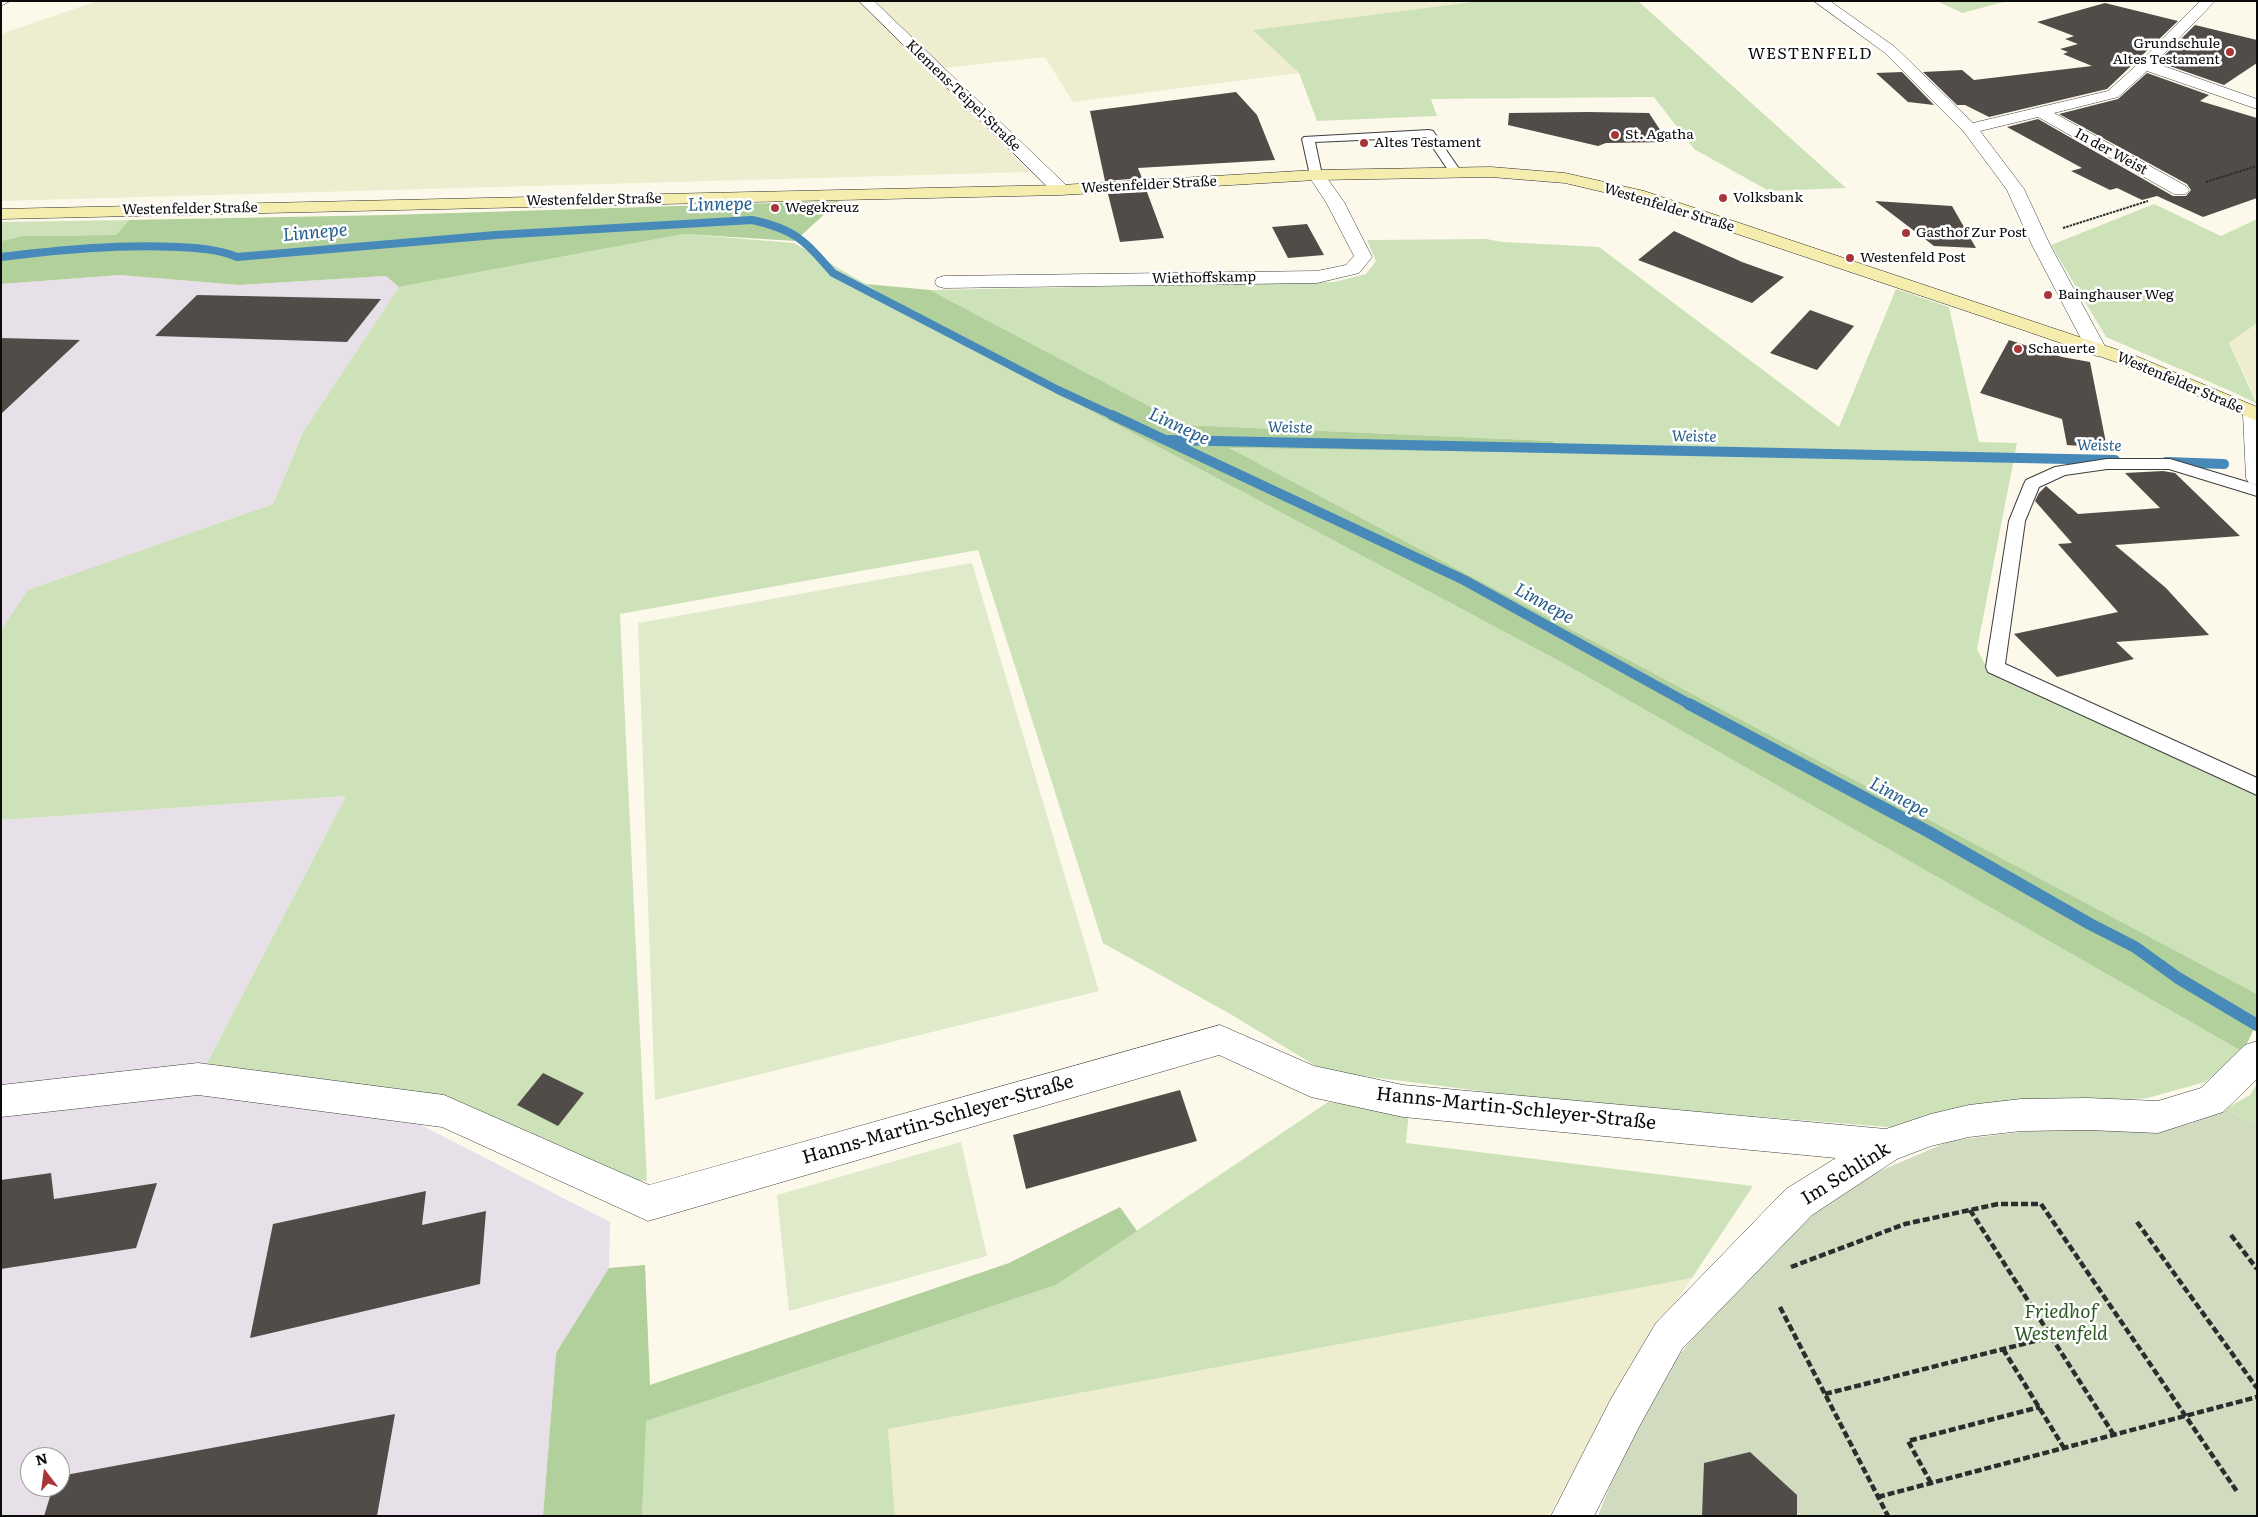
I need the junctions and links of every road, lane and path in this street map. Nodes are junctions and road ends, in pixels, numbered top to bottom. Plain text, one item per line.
1 (866, 1) edge
2 (1821, 1) edge
3 (2208, 1) edge
4 (2145, 66) junction
5 (2257, 104) edge
6 (2042, 113) junction
7 (1970, 129) junction
8 (1456, 173) junction
9 (1316, 175) junction
10 (1061, 190) junction
11 (2180, 190) dead end
12 (1, 214) edge
13 (944, 282) dead end
14 (2097, 350) junction
15 (2255, 414) edge
16 (2257, 478) edge
17 (2257, 491) edge
18 (2257, 787) edge
19 (2256, 1057) edge
20 (1, 1101) edge
21 (1886, 1146) junction
22 (1970, 1210) junction
23 (2137, 1222) dead end
24 (2231, 1236) dead end
25 (2257, 1269) edge
26 (1730, 1271) junction
27 (1780, 1307) dead end
28 (2052, 1338) junction
29 (2003, 1349) junction
30 (2257, 1388) edge
31 (1825, 1394) junction
32 (2257, 1397) edge
33 (2040, 1407) junction
34 (2186, 1416) junction
35 (2114, 1435) junction
36 (2064, 1448) junction
37 (1930, 1483) junction
38 (2238, 1493) dead end
39 (1878, 1497) junction
40 (1572, 1516) edge
41 (1888, 1516) edge

1 - 10 street, Klemens-Teipel-Straße
2 - 7 street
3 - 4 street, In der Weist
4 - 5 street
4 - 6 street, In der Weist
6 - 7 street, In der Weist
6 - 11 street, In der Weist
7 - 14 street
8 - 9 main road, Westenfelder Straße
8 - 9 lane
8 - 14 main road, Westenfelder Straße
9 - 10 main road, Westenfelder Straße
9 - 13 street, Wiethoffskamp
10 - 12 main road, Westenfelder Straße
14 - 15 main road, Westenfelder Straße
15 - 16 street
17 - 18 lane
19 - 21 street, Im Schlink
20 - 21 street, Hanns-Martin-Schleyer-Straße
21 - 26 street, Im Schlink
22 - 26 path
22 - 28 path
22 - 34 path
23 - 30 path
24 - 25 path
26 - 40 street, Im Schlink
27 - 31 path
28 - 29 path
28 - 35 path
29 - 31 path
29 - 33 path
31 - 39 path
32 - 34 path
33 - 36 path
33 - 37 path
34 - 35 path
34 - 38 path
35 - 36 path
36 - 37 path
37 - 39 path
39 - 41 path

